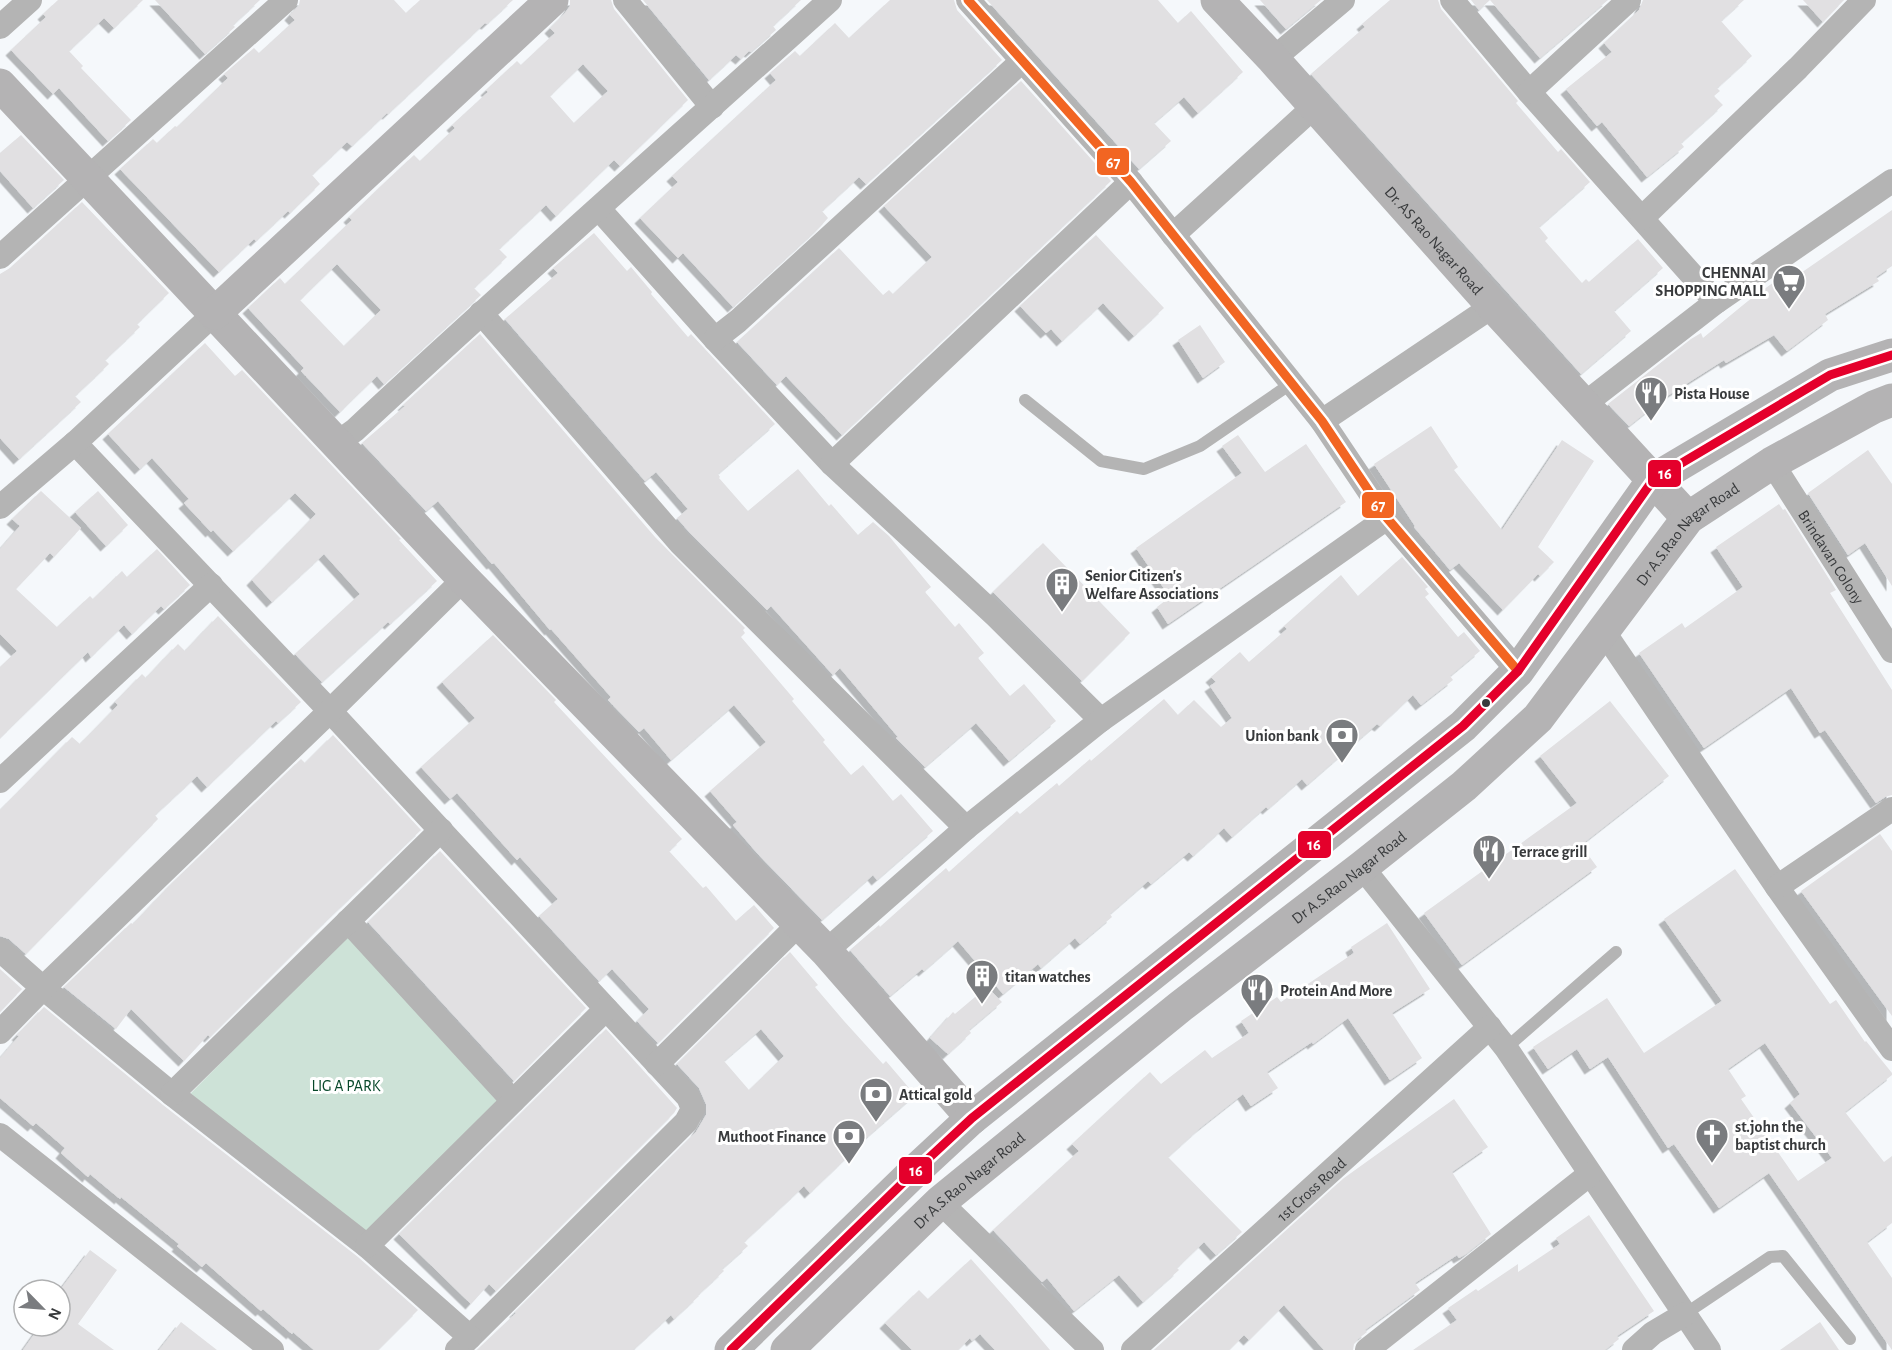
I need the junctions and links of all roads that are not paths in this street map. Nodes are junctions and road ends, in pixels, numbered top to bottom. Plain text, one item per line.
1 (30, 0) edge
2 (286, 0) edge
3 (552, 0) edge
4 (625, 0) edge
5 (830, 0) edge
6 (968, 0) edge
7 (1217, 0) edge
8 (1343, 0) edge
9 (1452, 0) edge
10 (1629, 0) edge
11 (1864, 0) edge
12 (0, 27) edge
13 (1273, 59) junction
14 (1022, 61) junction
15 (0, 85) edge
16 (1529, 92) junction
17 (1315, 106) junction
18 (712, 107) junction
19 (87, 178) junction
20 (1892, 181) edge
21 (1131, 182) junction
22 (599, 209) junction
23 (1642, 218) junction
24 (1173, 235) junction
25 (0, 256) edge
26 (1716, 302) junction
27 (1493, 306) junction
28 (215, 313) junction
29 (481, 313) junction
30 (715, 339) junction
31 (1892, 355) edge
32 (1292, 384) junction
33 (1025, 400) dead end
34 (1892, 400) edge
35 (1583, 405) junction
36 (1322, 421) junction
37 (75, 443) junction
38 (337, 443) junction
39 (1772, 462) junction
40 (832, 464) junction
41 (1653, 480) junction
42 (0, 507) edge
43 (1387, 518) junction
44 (1688, 519) junction
45 (464, 579) junction
46 (210, 585) junction
47 (1604, 632) junction
48 (1892, 651) edge
49 (1518, 671) junction
50 (330, 711) junction
51 (1101, 720) junction
52 (0, 781) edge
53 (1892, 809) edge
54 (966, 828) junction
55 (441, 830) junction
56 (1362, 867) junction
57 (1777, 887) junction
58 (348, 921) junction
59 (799, 924) junction
60 (0, 950) edge
61 (826, 951) junction
62 (1616, 952) dead end
63 (1155, 971) junction
64 (42, 988) junction
65 (1181, 1006) junction
66 (606, 1009) junction
67 (1490, 1027) junction
68 (0, 1032) edge
69 (1506, 1048) junction
70 (1892, 1049) edge
71 (657, 1064) junction
72 (172, 1094) junction
73 (513, 1101) junction
74 (972, 1118) junction
75 (0, 1135) edge
76 (1590, 1174) junction
77 (940, 1202) junction
78 (367, 1246) junction
79 (1685, 1314) junction
80 (1850, 1339) dead end
81 (463, 1343) edge
82 (272, 1350) edge
83 (731, 1350) edge
84 (787, 1350) edge
85 (1092, 1350) edge
86 (1132, 1350) edge
87 (1367, 1350) edge
88 (1634, 1350) edge
89 (1709, 1350) edge

1 - 12 street
2 - 19 street
3 - 28 main road
4 - 18 street
5 - 18 street
6 - 14 street
7 - 13 main road, Dr. AS Rao Nagar Road
8 - 13 street
9 - 16 street
10 - 16 street
11 - 23 street
13 - 17 main road, Dr. AS Rao Nagar Road
14 - 21 street
14 - 30 street
15 - 19 main road
16 - 23 street
17 - 24 street
17 - 27 main road, Dr. AS Rao Nagar Road
18 - 22 street
19 - 25 street
19 - 28 main road
20 - 26 street
21 - 24 street
21 - 40 street
22 - 29 street
22 - 30 street
23 - 26 street
24 - 32 street
26 - 35 street
27 - 35 main road, Dr. AS Rao Nagar Road
27 - 36 street
28 - 37 street
28 - 38 main road
29 - 38 street
29 - 54 street
30 - 40 street
31 - 41 main road
32 - 33 lane
32 - 36 street
34 - 39 main road, Dr A.S.Rao Nagar Road
35 - 41 main road, Dr. AS Rao Nagar Road
36 - 43 street
37 - 42 street
37 - 46 street
38 - 45 main road
39 - 44 main road, Dr A.S.Rao Nagar Road
39 - 48 street, Brindavan Colony
40 - 51 street
41 - 44 main road, Dr. AS Rao Nagar Road
41 - 49 main road
43 - 49 street
43 - 51 street
44 - 47 main road, Dr A.S.Rao Nagar Road
45 - 50 street
45 - 59 main road
46 - 50 street
46 - 52 street
47 - 56 main road, Dr A.S.Rao Nagar Road
47 - 57 street
49 - 63 main road
50 - 55 street
50 - 64 street
51 - 54 street
53 - 57 street
54 - 61 street
55 - 58 street
55 - 66 street
56 - 65 main road, Dr A.S.Rao Nagar Road
56 - 67 street
57 - 70 street
58 - 72 street
58 - 73 street
59 - 61 main road
59 - 71 street
60 - 64 street
61 - 74 main road
62 - 69 lane
63 - 65 main road
63 - 74 main road
64 - 68 street
64 - 72 street
65 - 77 main road, Dr A.S.Rao Nagar Road
66 - 71 street
66 - 73 street
67 - 69 street
67 - 86 street, 1st Cross Road
69 - 76 street
71 - 81 street
72 - 78 street
73 - 78 street
74 - 83 main road
75 - 82 street
76 - 79 street
76 - 87 street
77 - 84 main road, Dr A.S.Rao Nagar Road
77 - 85 street
78 - 81 street
79 - 80 lane
79 - 88 street
79 - 89 street

